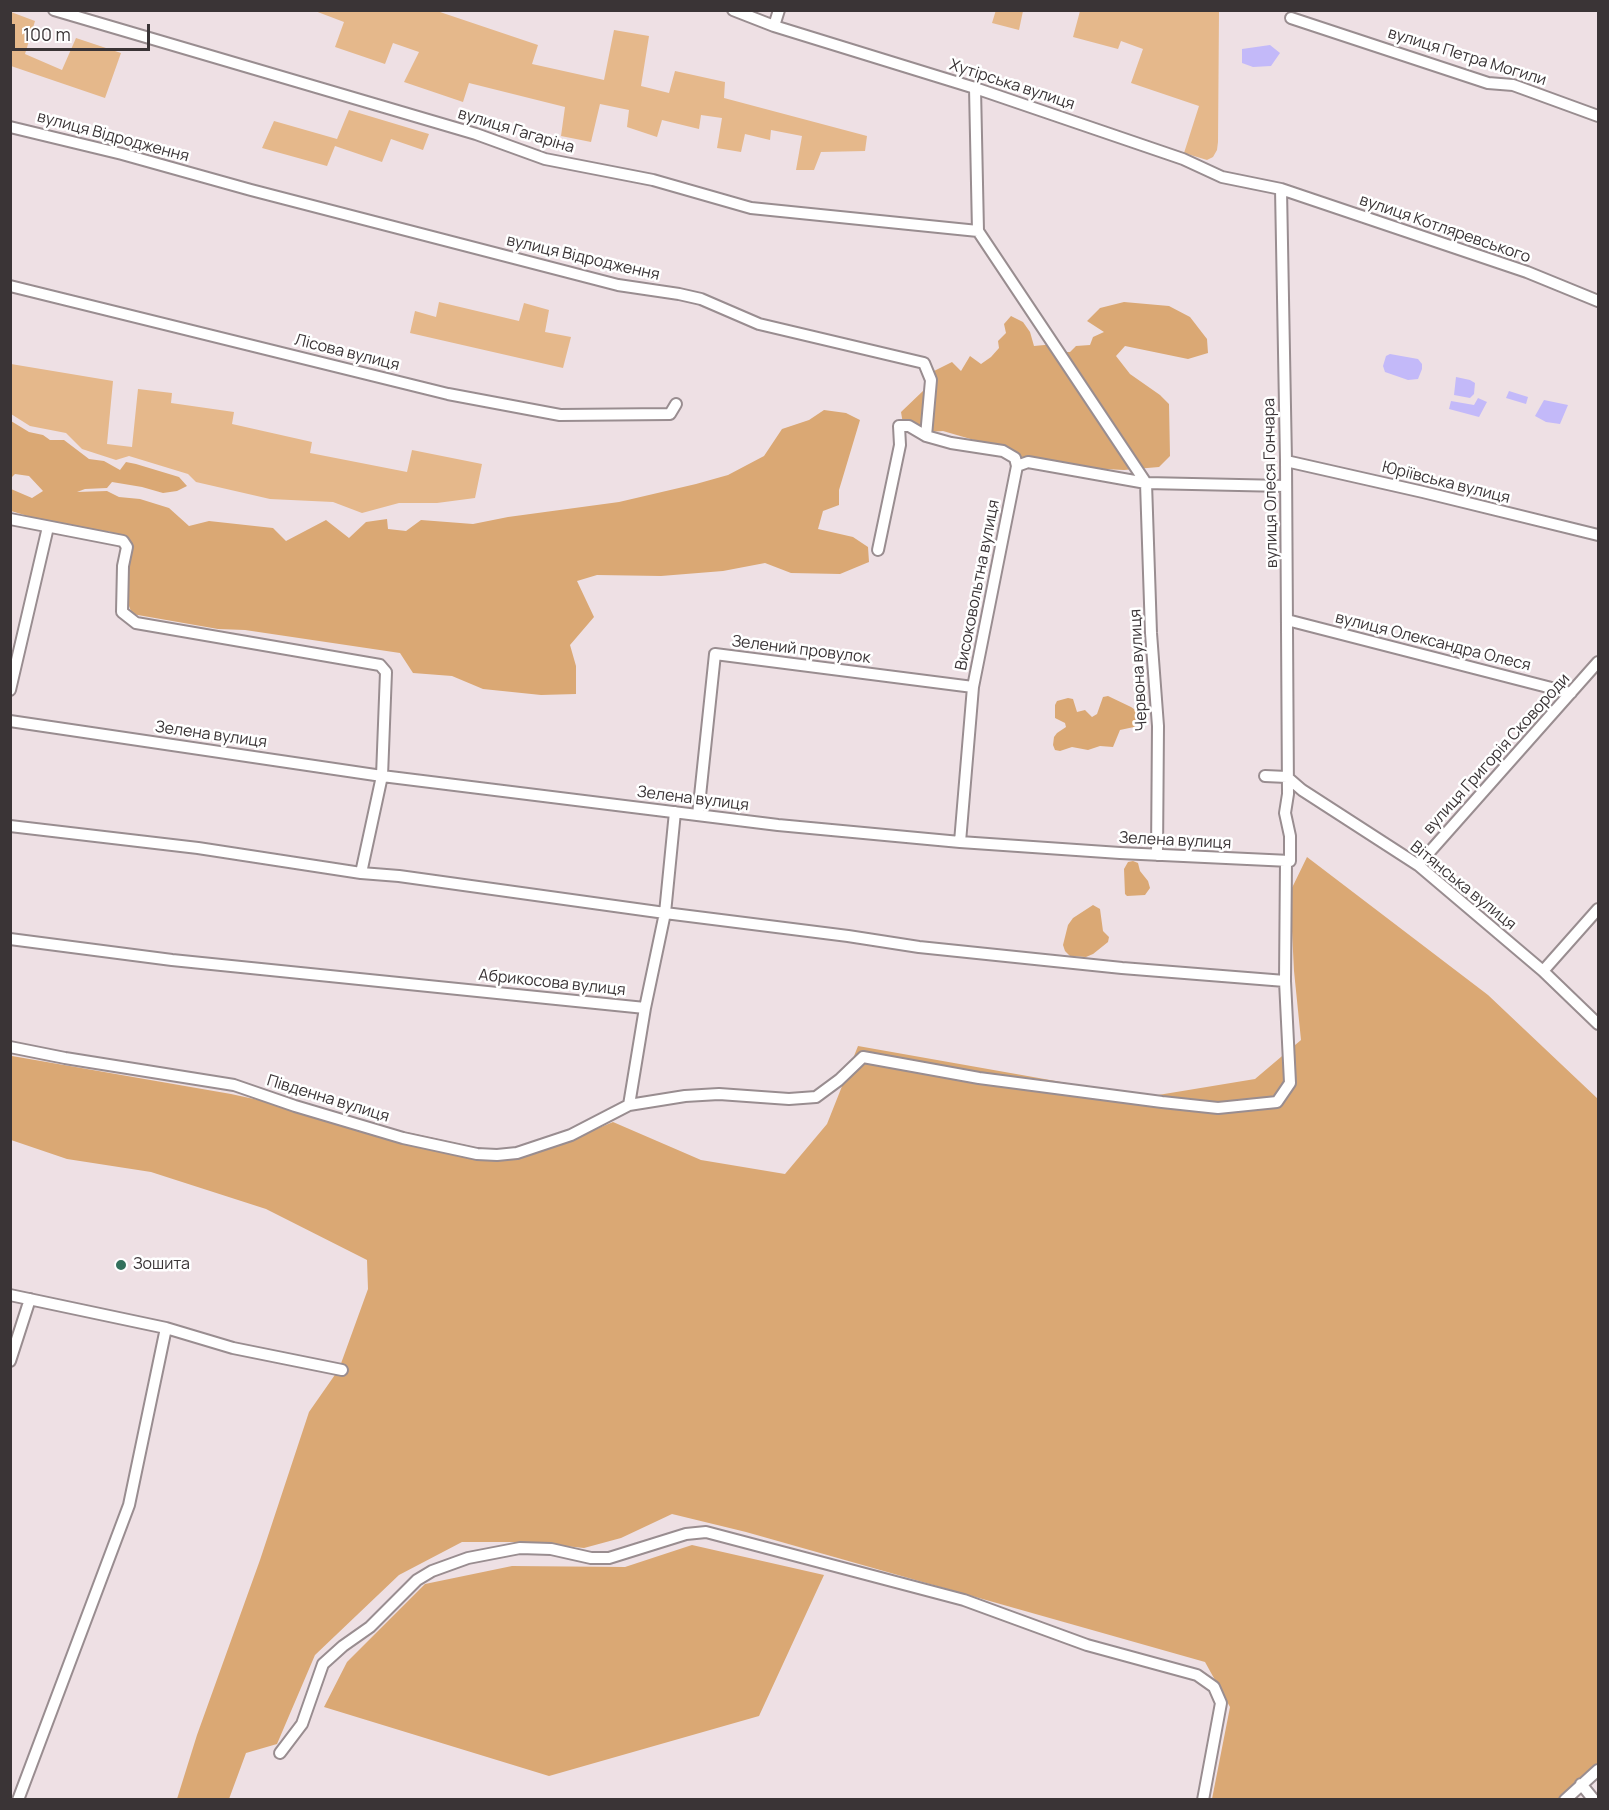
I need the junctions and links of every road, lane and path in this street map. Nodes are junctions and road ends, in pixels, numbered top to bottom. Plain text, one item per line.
1 (54, 10) edge
2 (733, 10) edge
3 (779, 10) edge
4 (1291, 18) dead end
5 (774, 26) junction
6 (975, 88) junction
7 (1599, 116) edge
8 (10, 127) edge
9 (1281, 189) junction
10 (978, 231) junction
11 (10, 286) edge
12 (1599, 301) edge
13 (676, 404) dead end
14 (926, 436) junction
15 (1286, 461) junction
16 (1017, 466) junction
17 (1146, 483) junction
18 (1285, 486) junction
19 (10, 519) edge
20 (48, 527) junction
21 (1599, 536) edge
22 (878, 550) dead end
23 (1287, 620) junction
24 (1599, 662) edge
25 (973, 687) junction
26 (10, 690) edge
27 (1571, 693) junction
28 (10, 721) edge
29 (382, 776) junction
30 (1265, 776) dead end
31 (1287, 777) junction
32 (1302, 790) junction
33 (1288, 794) junction
34 (675, 812) junction
35 (698, 814) junction
36 (10, 826) edge
37 (960, 842) junction
38 (1157, 855) junction
39 (1286, 861) junction
40 (1418, 865) junction
41 (361, 873) junction
42 (1599, 909) edge
43 (665, 913) junction
44 (10, 939) edge
45 (1543, 971) junction
46 (1285, 981) junction
47 (645, 1008) junction
48 (1599, 1024) edge
49 (10, 1047) edge
50 (628, 1105) junction
51 (10, 1295) edge
52 (30, 1299) junction
53 (166, 1328) junction
54 (10, 1362) edge
55 (342, 1370) dead end
56 (280, 1753) dead end
57 (1599, 1770) edge
58 (1581, 1784) junction
59 (18, 1800) edge
60 (1203, 1800) edge
61 (1565, 1800) edge
62 (1594, 1800) edge

1 - 10 street, вулиця Гагаріна
2 - 5 street, Хутірська вулиця
3 - 5 street
4 - 7 street, вулиця Петра Могили
5 - 6 street, Хутірська вулиця
6 - 9 street, Хутірська вулиця
6 - 10 street
8 - 14 street, вулиця Відродження
9 - 12 street, вулиця Котляревського
9 - 15 street, вулиця Олеся Гончара
10 - 17 street
11 - 13 street, Лісова вулиця
14 - 16 street
14 - 22 street
15 - 18 street, вулиця Олеся Гончара
15 - 21 street, Юріївська вулиця
16 - 17 street
16 - 25 street, Високовольтна вулиця
17 - 18 street
17 - 38 street, Червона вулиця
18 - 23 street, вулиця Олеся Гончара
19 - 20 street
20 - 26 street
20 - 29 street
23 - 27 street, вулиця Олександра Олеся
23 - 31 street, вулиця Олеся Гончара
24 - 27 street, вулиця Григорія Сковороди
25 - 35 street, Зелений провулок
25 - 37 street, Високовольтна вулиця
27 - 40 street, вулиця Григорія Сковороди
28 - 29 street, Зелена вулиця
29 - 34 street, Зелена вулиця
29 - 41 street
30 - 31 street
31 - 32 street, Вітянська вулиця
31 - 33 street
32 - 33 street
32 - 40 street, Вітянська вулиця
33 - 39 street
34 - 35 street, Зелена вулиця
34 - 43 street, Абрикосова вулиця
35 - 37 street, Зелена вулиця
36 - 41 street
37 - 38 street, Зелена вулиця
38 - 39 street, Зелена вулиця
39 - 46 street
40 - 45 street, Вітянська вулиця
41 - 43 street
42 - 45 street
43 - 46 street
43 - 47 street, Абрикосова вулиця
44 - 47 street, Абрикосова вулиця
45 - 48 street, Вітянська вулиця
46 - 50 street
47 - 50 street
49 - 50 street, Південна вулиця
51 - 52 street
52 - 53 street
52 - 54 street
53 - 55 street
53 - 59 street
56 - 60 street
57 - 58 street
58 - 61 street
58 - 62 street

